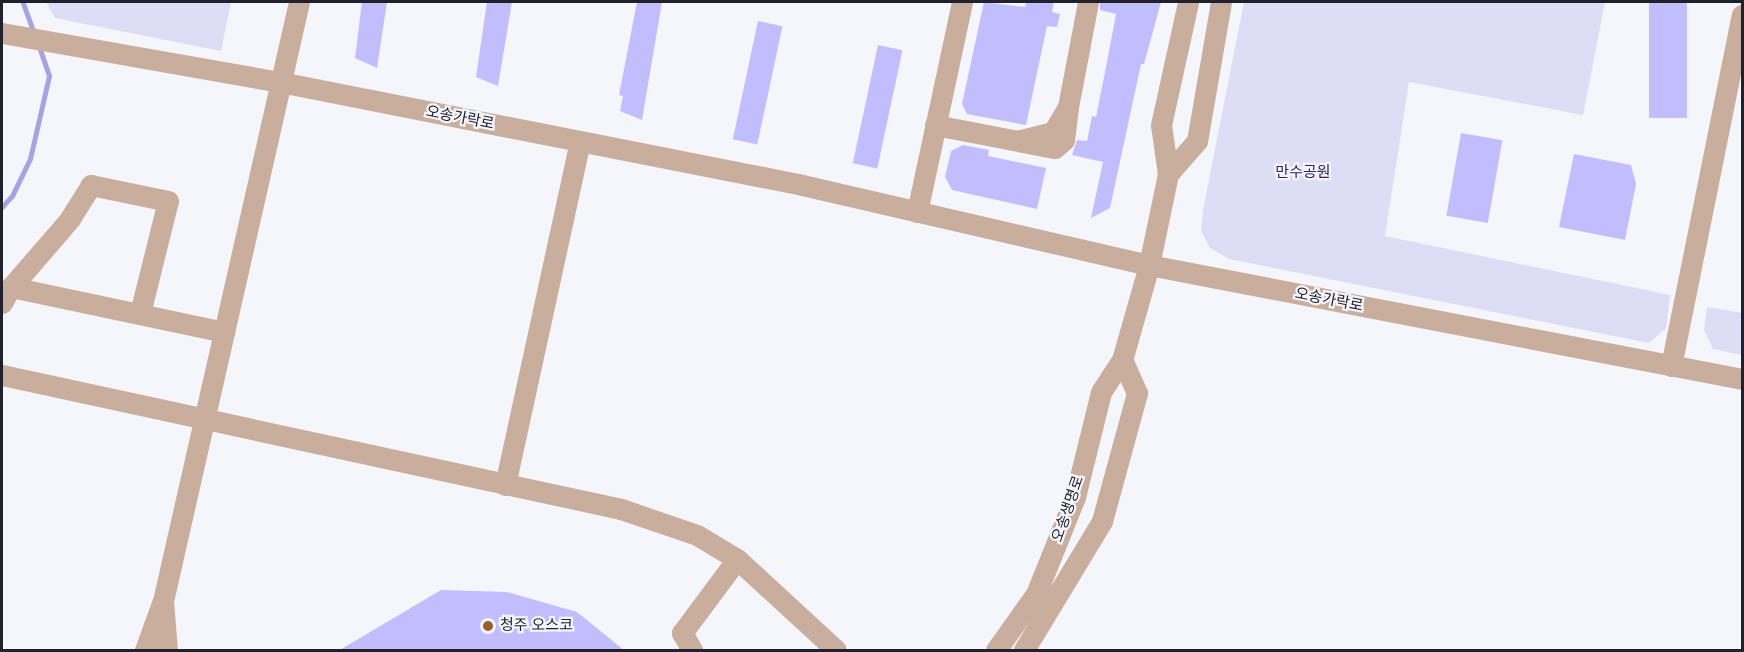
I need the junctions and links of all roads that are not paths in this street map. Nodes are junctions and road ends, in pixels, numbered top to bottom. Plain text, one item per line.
1 (298, 2) edge
2 (962, 2) edge
3 (1088, 2) edge
4 (1188, 2) edge
5 (1221, 2) edge
6 (1743, 15) edge
7 (2, 33) edge
8 (280, 82) junction
9 (935, 125) junction
10 (580, 142) junction
11 (1168, 174) junction
12 (917, 212) junction
13 (1149, 265) junction
14 (6, 295) edge
15 (140, 313) junction
16 (224, 332) junction
17 (1122, 360) junction
18 (1671, 366) junction
19 (2, 375) edge
20 (1743, 379) edge
21 (206, 418) junction
22 (506, 485) junction
23 (737, 559) junction
24 (163, 601) junction
25 (145, 651) edge
26 (167, 651) edge
27 (692, 651) edge
28 (836, 651) edge
29 (996, 651) edge
30 (1024, 651) edge

1 - 8 street
2 - 9 street
3 - 9 street
4 - 11 street, 오송생명로
5 - 11 street, 오송생명로
6 - 18 street
7 - 8 street, 오송가락로
8 - 10 street, 오송가락로
8 - 16 street
9 - 12 street
10 - 12 street, 오송가락로
10 - 22 street
11 - 13 street, 오송생명로
12 - 13 street, 오송가락로
13 - 17 street, 오송생명로
13 - 18 street, 오송가락로
14 - 15 street
14 - 15 street
15 - 16 street
16 - 21 street
17 - 29 street, 오송생명로
17 - 30 street, 오송생명로
18 - 20 street, 오송가락로
19 - 21 street
21 - 22 street
21 - 24 street
22 - 23 street
23 - 27 street
23 - 28 street
24 - 25 street
24 - 26 street

